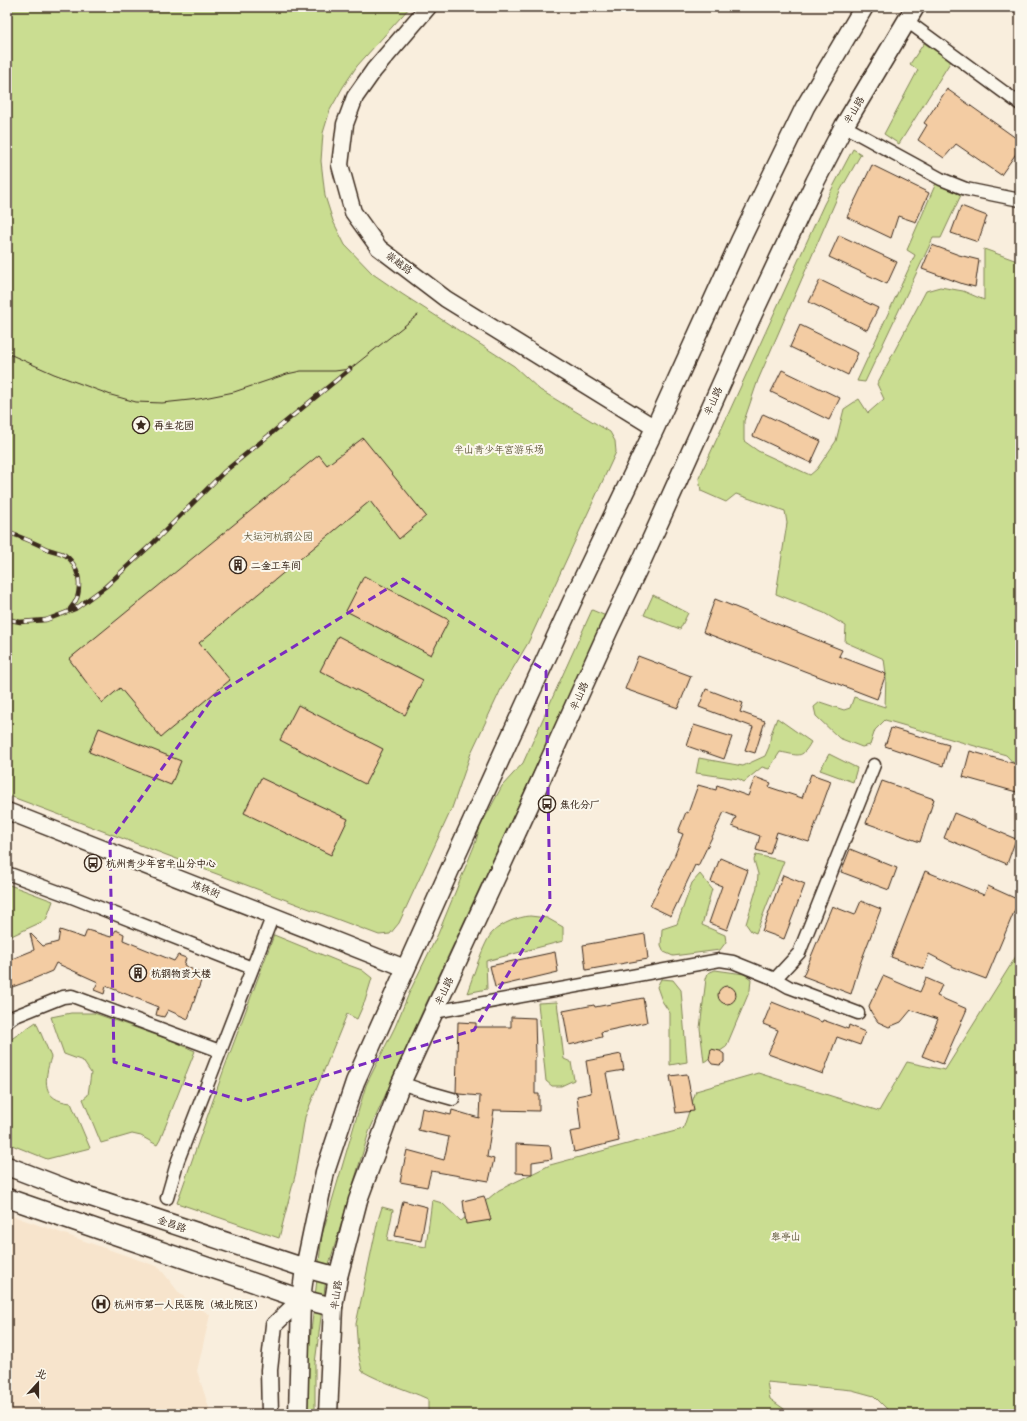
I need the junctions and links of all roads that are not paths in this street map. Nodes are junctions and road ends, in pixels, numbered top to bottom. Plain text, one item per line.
1 (428, 7) edge
2 (864, 7) edge
3 (911, 14) edge
4 (1020, 104) edge
5 (844, 126) junction
6 (1020, 200) edge
7 (655, 428) junction
8 (874, 765) dead end
9 (7, 810) edge
10 (7, 873) edge
11 (273, 915) junction
12 (252, 968) junction
13 (405, 968) junction
14 (776, 979) junction
15 (434, 1012) junction
16 (858, 1013) dead end
17 (7, 1022) edge
18 (220, 1051) junction
19 (401, 1083) junction
20 (453, 1099) dead end
21 (7, 1166) edge
22 (7, 1198) edge
23 (167, 1198) dead end
24 (305, 1268) junction
25 (338, 1277) junction
26 (301, 1299) junction
27 (333, 1307) junction
28 (270, 1414) edge
29 (298, 1414) edge
30 (328, 1414) edge

1 - 7 street, 崇越路
2 - 7 main road
3 - 4 street
3 - 5 main road, 半山路
5 - 6 street
5 - 15 main road, 半山路
7 - 13 main road
8 - 14 street
9 - 11 street, 炼铁街
10 - 12 street
11 - 12 street
11 - 13 street, 炼铁街
12 - 18 street
13 - 24 main road
14 - 15 street
14 - 16 street
15 - 19 main road, 半山路
17 - 18 street
18 - 23 street
19 - 20 street
19 - 25 main road, 半山路
21 - 24 main road, 金昌路
22 - 26 main road
24 - 25 main road, 金昌路
24 - 26 main road
25 - 27 main road, 半山路
26 - 27 main road
26 - 28 street
26 - 29 main road
27 - 30 main road, 半山路

